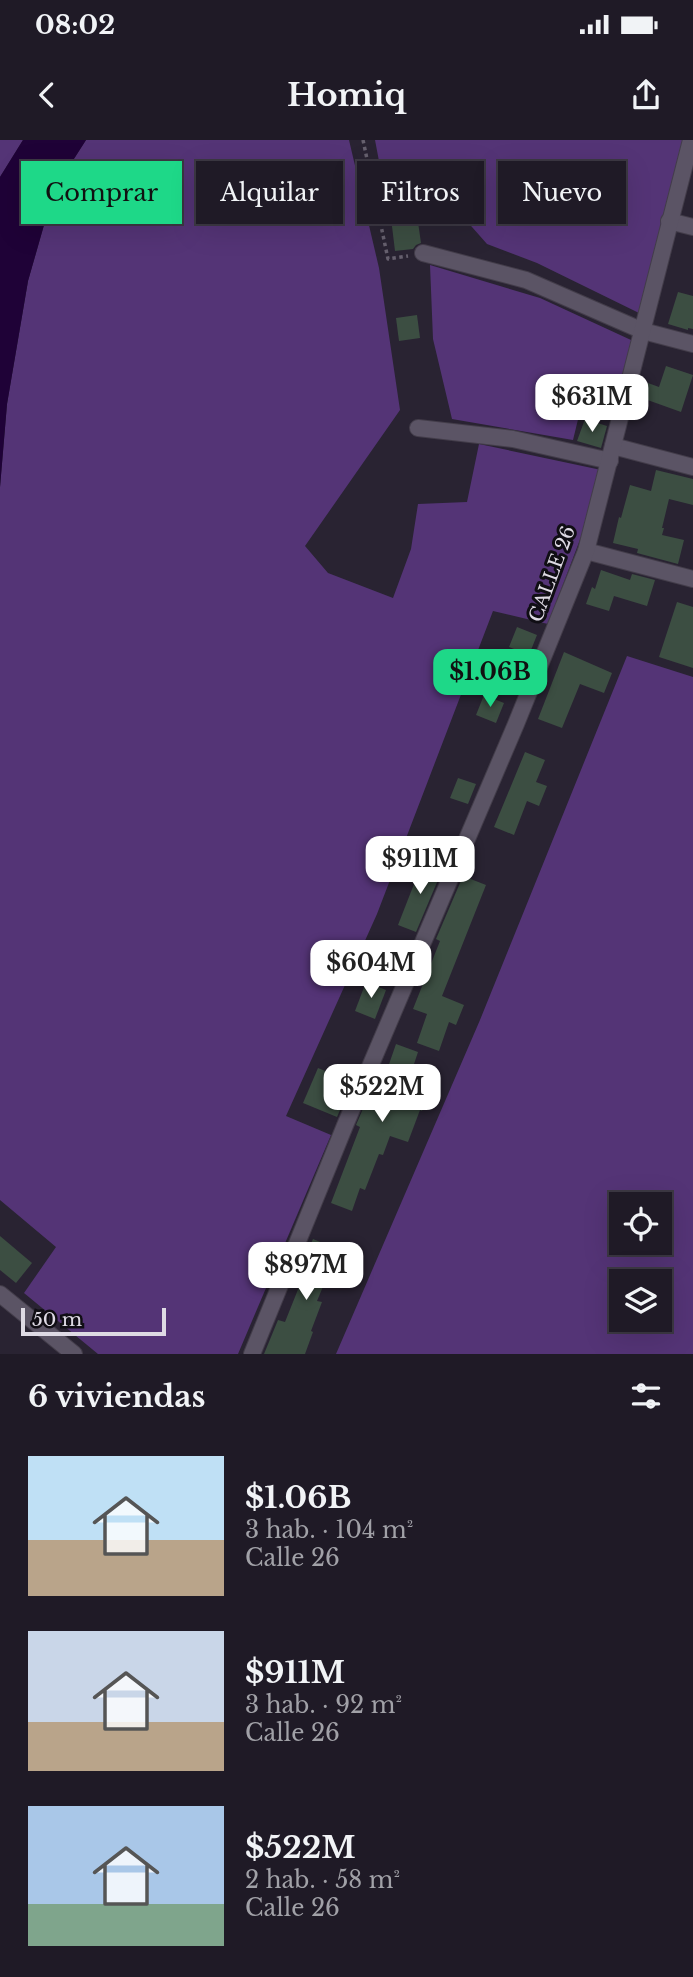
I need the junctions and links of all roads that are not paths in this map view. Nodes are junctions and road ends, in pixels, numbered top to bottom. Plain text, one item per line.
1 (691, 140) edge
2 (669, 222) junction
3 (693, 228) edge
4 (423, 253) road end
5 (643, 331) junction
6 (693, 344) edge
7 (418, 428) dead end
8 (611, 454) junction
9 (693, 467) edge
10 (586, 551) junction
11 (693, 579) edge
12 (0, 1294) edge
13 (74, 1354) edge
14 (251, 1354) edge

1 - 2 street, CALLE 26
2 - 3 street
2 - 5 street, CALLE 26
4 - 5 street
5 - 6 street
5 - 8 street, CALLE 26
7 - 8 street
8 - 9 street
8 - 10 street, CALLE 26
10 - 11 street
10 - 14 street, CALLE 26
12 - 13 street

